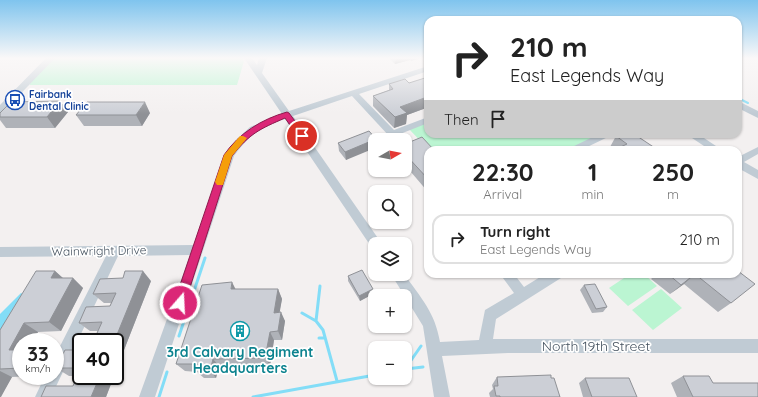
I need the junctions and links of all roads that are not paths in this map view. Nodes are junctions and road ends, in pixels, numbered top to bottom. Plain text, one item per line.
1 (33, 77) edge
2 (260, 77) edge
3 (405, 77) edge
4 (354, 93) junction
5 (742, 106) edge
6 (0, 110) edge
7 (287, 114) junction
8 (758, 115) edge
9 (424, 122) edge
10 (598, 138) edge
11 (698, 138) edge
12 (582, 146) edge
13 (710, 146) edge
14 (758, 150) edge
15 (742, 160) edge
16 (742, 165) edge
17 (758, 175) edge
18 (371, 237) edge
19 (115, 250) junction
20 (198, 250) junction
21 (0, 252) edge
22 (509, 278) edge
23 (550, 278) edge
24 (402, 281) edge
25 (523, 295) junction
26 (758, 346) edge
27 (485, 348) junction
28 (434, 349) junction
29 (64, 354) edge
30 (49, 385) edge
31 (43, 397) edge
32 (146, 397) edge
33 (442, 397) edge

1 - 6 street
2 - 7 street
3 - 4 street
4 - 7 street
4 - 9 street
5 - 8 street
7 - 18 street
7 - 20 street
10 - 12 street
11 - 13 street
14 - 15 street
16 - 17 street
19 - 20 street, Wainwright Drive
19 - 21 street, Wainwright Drive
19 - 29 street
20 - 32 street
22 - 25 street
23 - 25 street
24 - 28 street
25 - 27 street
26 - 27 street, North 19th Street
27 - 28 street, North 19th Street
28 - 33 street
30 - 31 street

